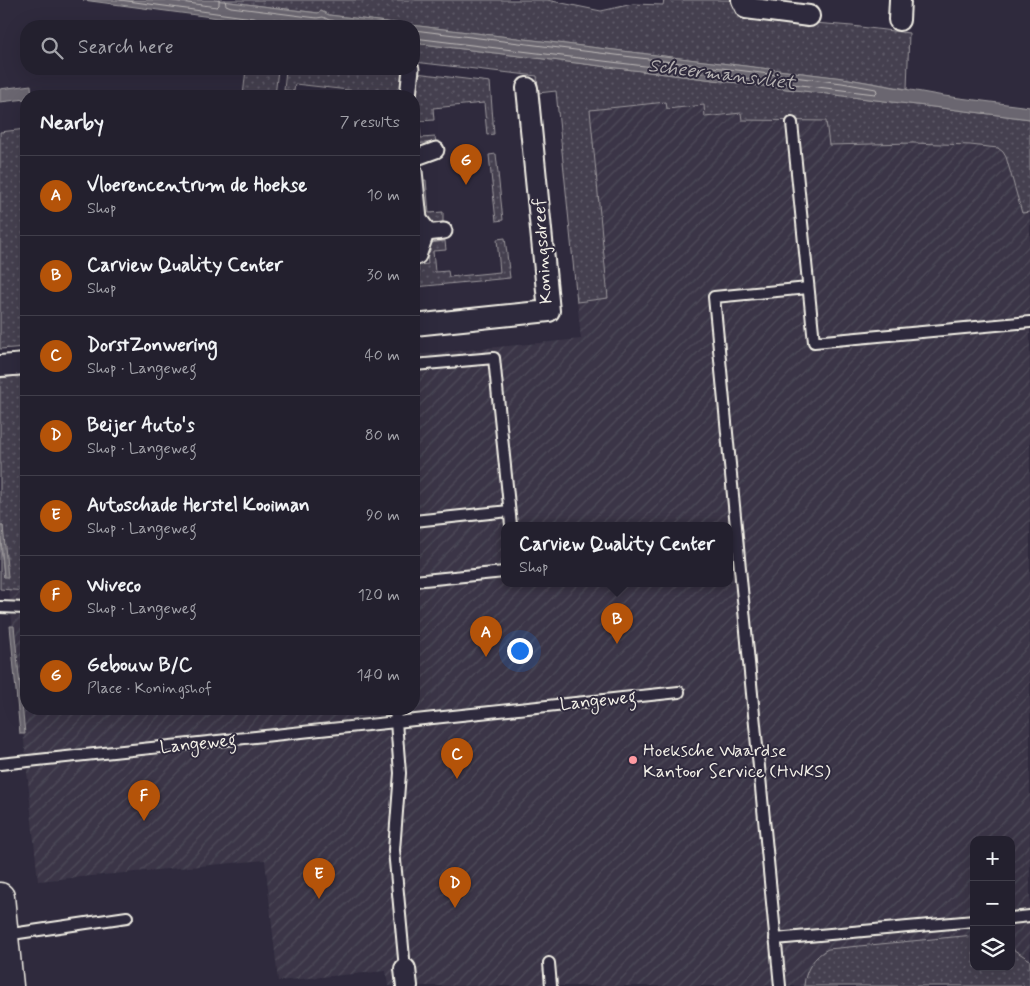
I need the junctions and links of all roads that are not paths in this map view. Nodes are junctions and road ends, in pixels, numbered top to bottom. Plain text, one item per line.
1 (742, 0) edge
2 (900, 0) edge
3 (809, 16) dead end
4 (899, 20) dead end
5 (410, 75) edge
6 (527, 88) dead end
7 (409, 90) edge
8 (792, 123) dead end
9 (436, 150) dead end
10 (420, 156) edge
11 (420, 220) edge
12 (444, 231) dead end
13 (426, 233) junction
14 (420, 250) edge
15 (808, 288) junction
16 (1030, 322) edge
17 (420, 324) edge
18 (20, 364) edge
19 (420, 364) edge
20 (0, 366) edge
21 (509, 511) junction
22 (420, 520) edge
23 (511, 522) edge
24 (501, 572) edge
25 (420, 580) edge
26 (0, 607) edge
27 (20, 608) edge
28 (680, 692) dead end
29 (395, 715) edge
30 (396, 722) junction
31 (0, 764) edge
32 (0, 897) edge
33 (1030, 916) edge
34 (127, 918) dead end
35 (1015, 918) edge
36 (970, 921) edge
37 (4, 935) junction
38 (776, 939) junction
39 (548, 964) dead end
40 (406, 978) edge
41 (9, 986) edge
42 (551, 986) edge
43 (780, 986) edge

1 - 3 street
2 - 4 street
5 - 7 street
6 - 17 street, Koningsdreef
8 - 15 lane
9 - 10 street
11 - 13 street
12 - 13 street
13 - 14 street
15 - 16 lane
15 - 38 lane
18 - 20 street
19 - 21 lane
21 - 22 lane
21 - 23 lane
24 - 25 lane
26 - 27 lane
28 - 30 lane, Langeweg
29 - 30 lane
30 - 31 lane, Langeweg
30 - 40 lane
32 - 37 main road
33 - 35 lane
34 - 37 lane
36 - 38 lane
37 - 41 main road
38 - 43 lane
39 - 42 lane

